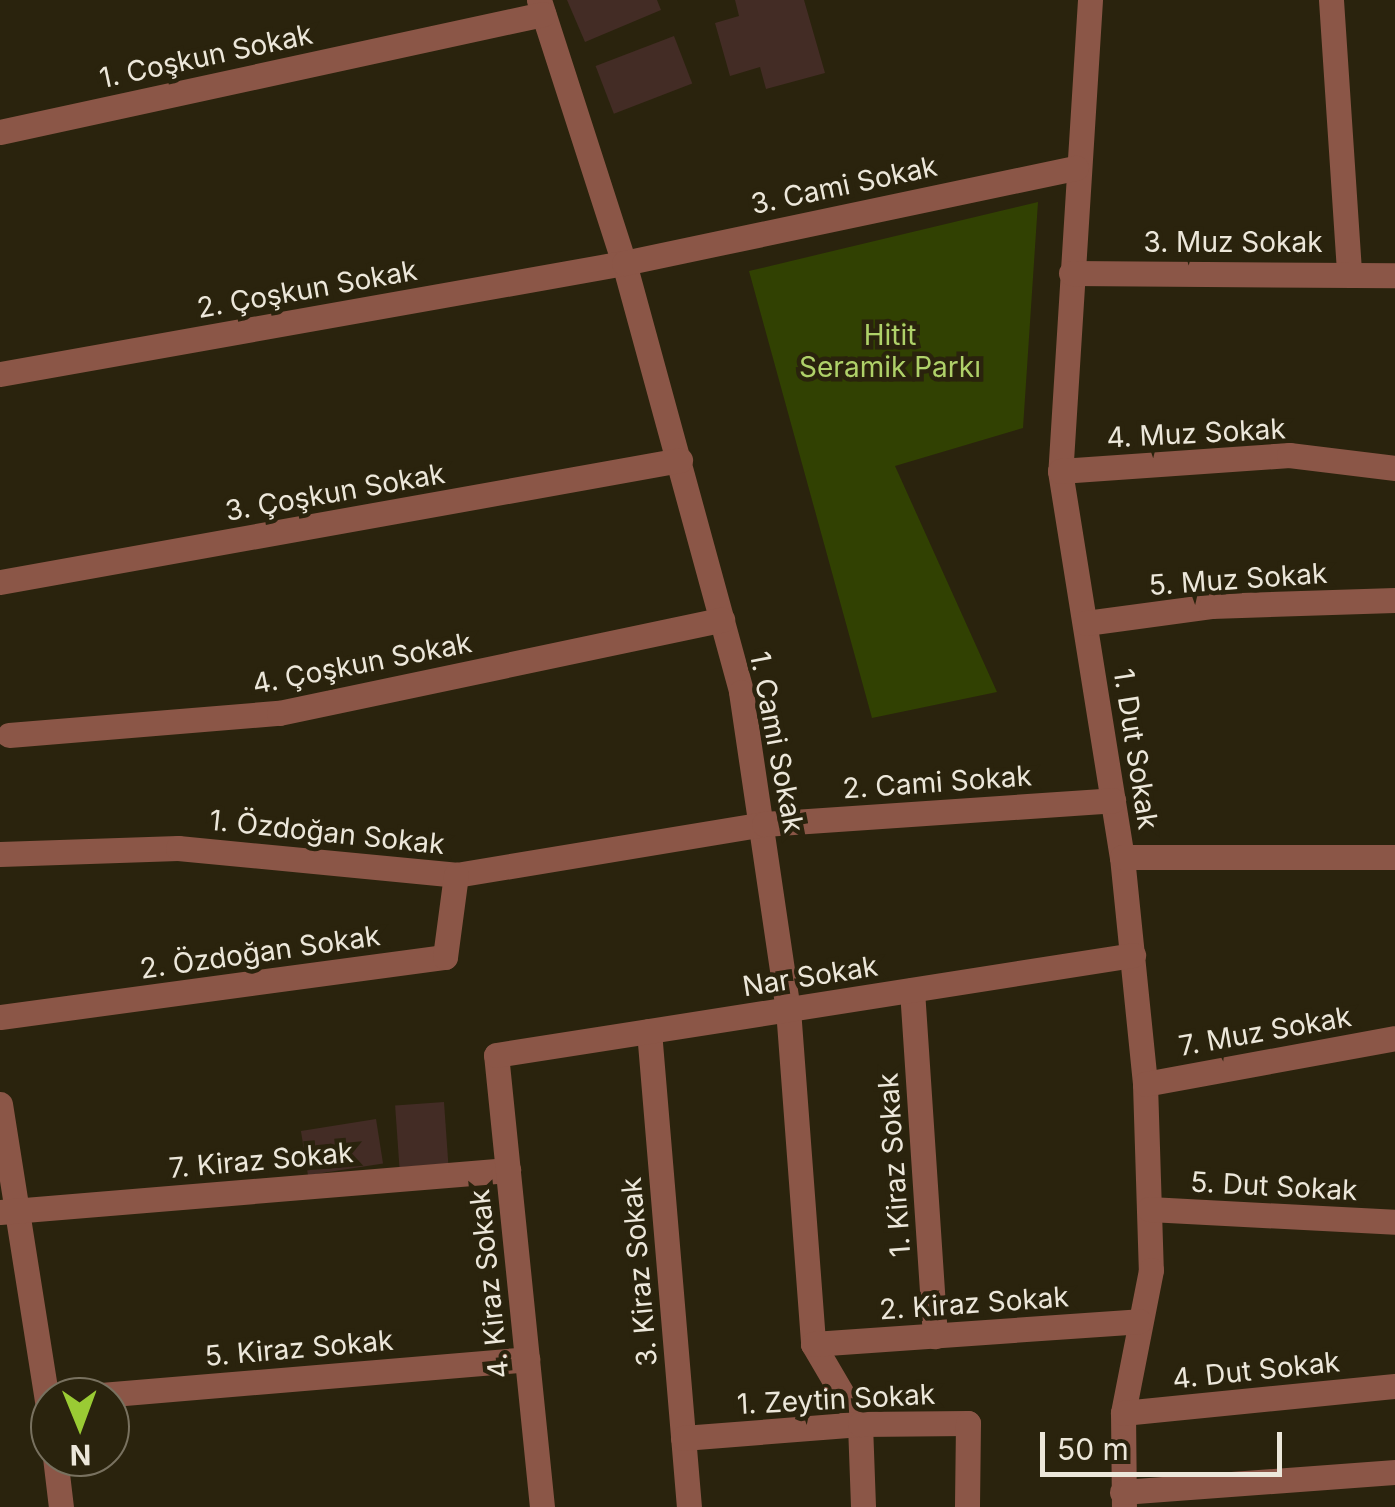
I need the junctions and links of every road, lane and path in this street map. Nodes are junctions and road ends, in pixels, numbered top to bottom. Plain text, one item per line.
1 (1090, 0) edge
2 (1331, 0) edge
3 (541, 7) edge
4 (0, 132) edge
5 (1076, 168) junction
6 (624, 262) junction
7 (1349, 271) junction
8 (1071, 272) junction
9 (1395, 275) edge
10 (0, 374) edge
11 (680, 460) junction
12 (1395, 468) edge
13 (1060, 470) junction
14 (0, 582) edge
15 (1395, 600) edge
16 (722, 620) junction
17 (1086, 623) junction
18 (8, 736) dead end
19 (1113, 800) junction
20 (764, 824) junction
21 (0, 854) edge
22 (1122, 857) junction
23 (1395, 857) edge
24 (456, 875) junction
25 (1133, 955) junction
26 (912, 990) junction
27 (788, 1009) junction
28 (0, 1018) edge
29 (649, 1031) junction
30 (1395, 1038) edge
31 (496, 1056) joint
32 (1145, 1084) junction
33 (0, 1104) edge
34 (508, 1170) junction
35 (1149, 1210) junction
36 (10, 1211) edge
37 (1395, 1222) edge
38 (1139, 1321) junction
39 (935, 1336) junction
40 (813, 1344) junction
41 (527, 1359) junction
42 (43, 1377) edge
43 (1395, 1386) edge
44 (130, 1392) edge
45 (1123, 1413) junction
46 (860, 1424) junction
47 (683, 1438) junction
48 (1395, 1472) edge
49 (57, 1477) edge
50 (1123, 1500) edge
51 (61, 1507) edge
52 (542, 1507) edge
53 (689, 1507) edge
54 (863, 1507) edge
55 (966, 1507) edge

1 - 5 street, 1. Dut Sokak
2 - 7 street
3 - 4 street, 1. Coşkun Sokak
3 - 6 street, 1. Cami Sokak
5 - 6 street, 3. Cami Sokak
5 - 8 street, 1. Dut Sokak
6 - 10 street, 2. Çoşkun Sokak
6 - 11 street, 1. Cami Sokak
7 - 8 street, 3. Muz Sokak
7 - 9 street, 3. Muz Sokak
8 - 13 street, 1. Dut Sokak
11 - 14 street, 3. Çoşkun Sokak
11 - 16 street, 1. Cami Sokak
12 - 13 street, 4. Muz Sokak
13 - 17 street, 1. Dut Sokak
15 - 17 street, 5. Muz Sokak
16 - 18 street, 4. Çoşkun Sokak
16 - 20 street, 1. Cami Sokak
17 - 19 street, 1. Dut Sokak
19 - 20 street, 2. Cami Sokak
19 - 22 street, 1. Dut Sokak
20 - 24 street, 1. Özdoğan Sokak
20 - 27 street, 1. Cami Sokak
21 - 24 street, 1. Özdoğan Sokak
22 - 23 street
22 - 25 street, 1. Dut Sokak
24 - 28 street, 2. Özdoğan Sokak
25 - 26 street, Nar Sokak
25 - 32 street, 1. Dut Sokak
26 - 27 street, Nar Sokak
26 - 39 street, 1. Kiraz Sokak
27 - 29 street, Nar Sokak
27 - 40 street, 1. Cami Sokak
29 - 31 street, Nar Sokak
29 - 47 street, 3. Kiraz Sokak
30 - 32 street, 7. Muz Sokak
31 - 34 street, 4. Kiraz Sokak
32 - 35 street, 1. Dut Sokak
33 - 36 street
34 - 36 street, 7. Kiraz Sokak
34 - 41 street, 4. Kiraz Sokak
35 - 37 street, 5. Dut Sokak
35 - 38 street, 1. Dut Sokak
36 - 42 street
38 - 39 street, 2. Kiraz Sokak
38 - 45 street, 1. Dut Sokak
39 - 40 street, 2. Kiraz Sokak
40 - 46 street, 1. Cami Sokak
41 - 44 street, 5. Kiraz Sokak
41 - 52 street, 4. Kiraz Sokak
43 - 45 street, 4. Dut Sokak
45 - 50 street, 1. Dut Sokak
46 - 47 street, 1. Zeytin Sokak
46 - 54 street, 1. Cami Sokak
46 - 55 street, 1. Zeytin Sokak
47 - 53 street, 3. Kiraz Sokak
48 - 50 street
49 - 51 street

